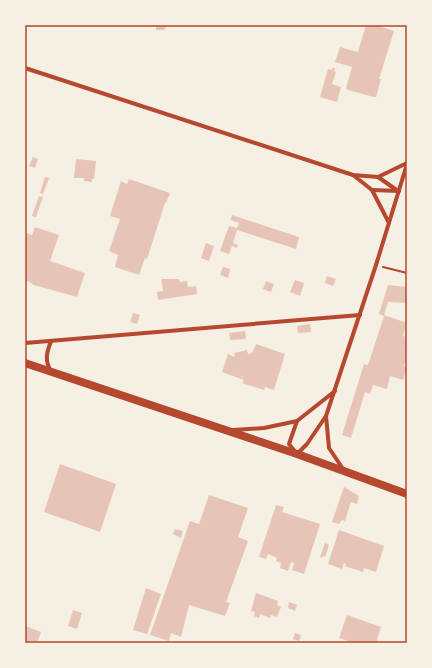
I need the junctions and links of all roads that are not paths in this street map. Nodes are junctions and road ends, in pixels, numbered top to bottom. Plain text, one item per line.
1 (25, 68) edge
2 (407, 164) edge
3 (353, 175) junction
4 (378, 177) junction
5 (372, 190) junction
6 (398, 191) junction
7 (389, 223) junction
8 (360, 315) junction
9 (51, 341) junction
10 (25, 343) edge
11 (25, 363) edge
12 (51, 372) junction
13 (335, 390) junction
14 (326, 416) junction
15 (297, 421) junction
16 (227, 431) junction
17 (297, 454) junction
18 (344, 471) junction
19 (407, 494) edge

1 - 3 street
2 - 4 street
2 - 6 street
3 - 4 street
3 - 5 street
4 - 6 street
5 - 6 street
5 - 7 street
6 - 7 street
7 - 8 street
8 - 9 street
8 - 13 street
9 - 10 street
9 - 12 street
11 - 12 main road
12 - 16 main road
13 - 14 street
13 - 15 street
14 - 17 street
14 - 18 street
15 - 16 street
15 - 17 street
16 - 17 main road
17 - 18 main road
18 - 19 main road

